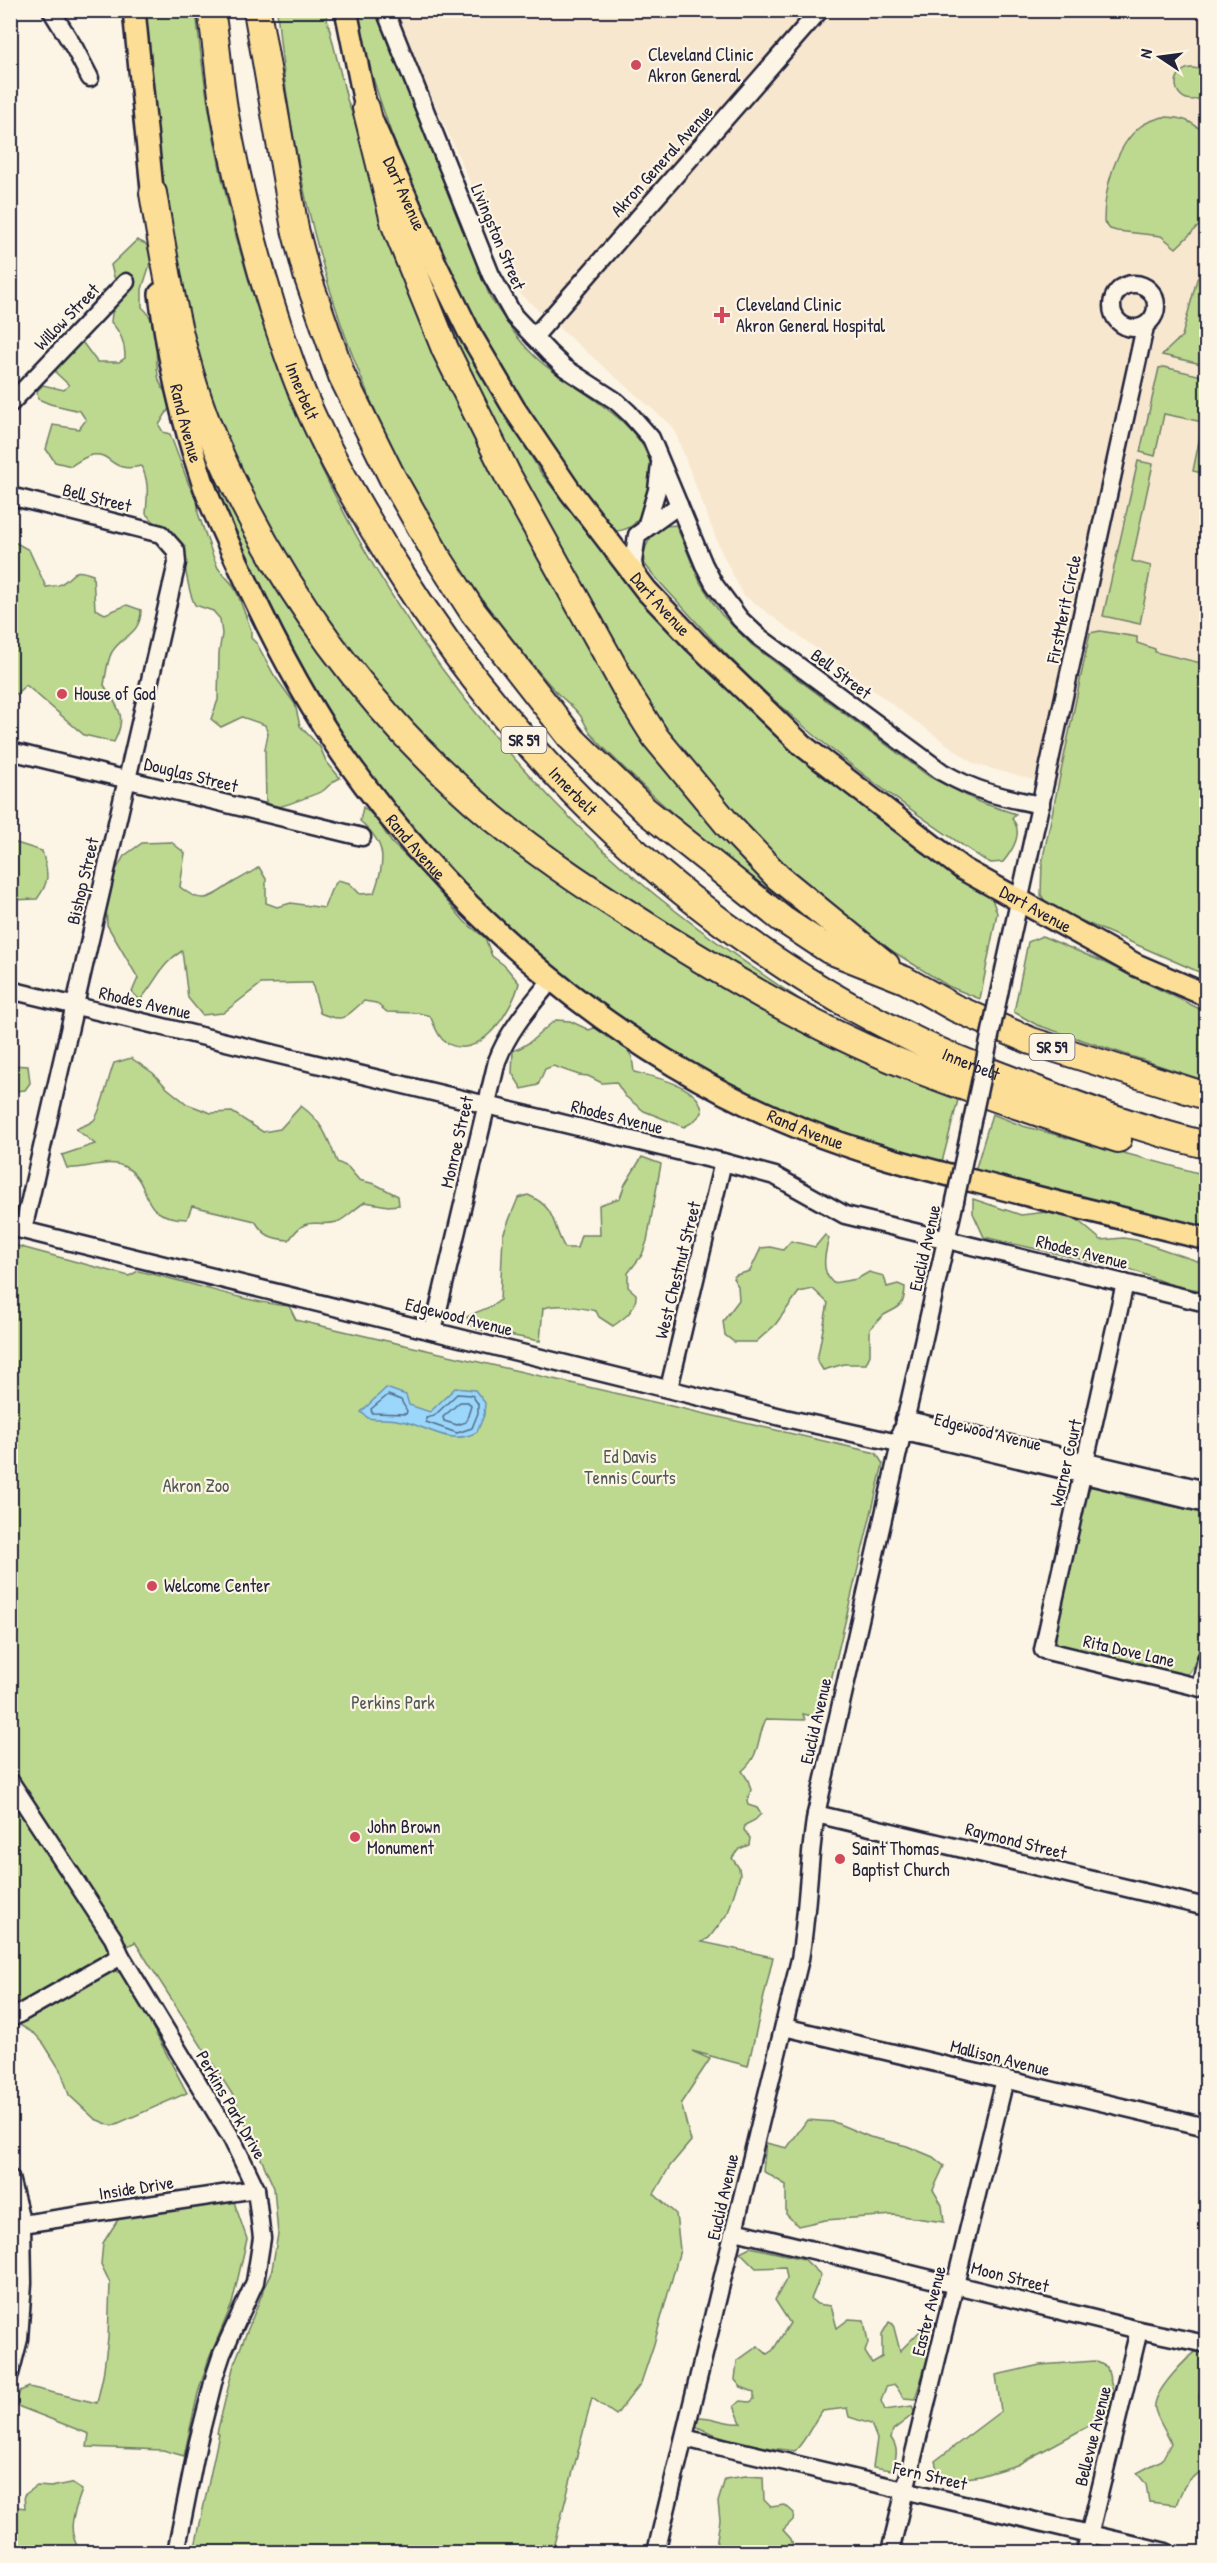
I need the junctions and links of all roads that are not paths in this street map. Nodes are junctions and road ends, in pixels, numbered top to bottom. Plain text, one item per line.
1 (51, 10) edge
2 (134, 10) edge
3 (211, 10) edge
4 (257, 10) edge
5 (346, 10) edge
6 (385, 10) edge
7 (819, 10) edge
8 (90, 78) dead end
9 (366, 108) junction
10 (153, 193) junction
11 (126, 282) dead end
12 (1145, 327) dead end
13 (534, 337) junction
14 (10, 404) edge
15 (661, 460) junction
16 (10, 496) edge
17 (679, 505) junction
18 (600, 531) junction
19 (641, 531) junction
20 (171, 542) joint
21 (636, 577) junction
22 (10, 751) edge
23 (128, 779) junction
24 (1041, 805) junction
25 (362, 837) dead end
26 (1020, 899) junction
27 (553, 978) junction
28 (905, 980) junction
29 (10, 990) edge
30 (1206, 995) edge
31 (74, 1006) junction
32 (1206, 1096) edge
33 (485, 1106) junction
34 (1206, 1145) edge
35 (1206, 1158) edge
36 (723, 1162) junction
37 (17, 1229) edge
38 (948, 1239) junction
39 (1206, 1239) edge
40 (1125, 1283) junction
41 (1206, 1303) edge
42 (433, 1331) junction
43 (669, 1388) junction
44 (901, 1431) junction
45 (1085, 1468) junction
46 (1206, 1490) edge
47 (1206, 1504) edge
48 (1043, 1650) joint
49 (1206, 1659) edge
50 (1203, 1688) edge
51 (10, 1782) edge
52 (816, 1814) junction
53 (1206, 1907) edge
54 (121, 1956) junction
55 (10, 2019) edge
56 (784, 2027) junction
57 (1005, 2079) junction
58 (1206, 2127) edge
59 (10, 2178) edge
60 (256, 2189) junction
61 (22, 2224) junction
62 (735, 2232) junction
63 (955, 2283) junction
64 (1140, 2330) junction
65 (1206, 2344) edge
66 (10, 2374) edge
67 (684, 2438) junction
68 (906, 2491) junction
69 (1089, 2535) junction
70 (176, 2553) edge
71 (656, 2553) edge
72 (890, 2553) edge
73 (1085, 2553) edge
74 (1166, 2553) edge

1 - 8 street
2 - 10 main road, Rand Avenue
3 - 34 highway, Innerbelt / SR 59
4 - 28 highway, Innerbelt / SR 59
5 - 9 main road, Dart Avenue
6 - 13 street, Livingston Street
7 - 13 street, Akron General Avenue
9 - 18 main road, Dart Avenue
9 - 28 highway
10 - 27 main road, Rand Avenue
10 - 35 highway
11 - 14 street, Willow Street
12 - 24 street, FirstMerit Circle
13 - 15 street, Livingston Street
15 - 17 street, Livingston Street
15 - 19 street
16 - 20 street, Bell Street
17 - 19 street
17 - 24 street, Bell Street
18 - 19 street
18 - 21 main road, Dart Avenue
19 - 21 street
20 - 23 street, Bishop Street
21 - 26 main road, Dart Avenue
22 - 23 street, Douglas Street
23 - 25 street, Douglas Street
23 - 31 street, Bishop Street
24 - 26 street, FirstMerit Circle
26 - 30 main road, Dart Avenue
26 - 38 street, Euclid Avenue, bridge
27 - 33 street, Monroe Street
27 - 39 main road, Rand Avenue
28 - 32 highway, Innerbelt / SR 59
29 - 31 street, Rhodes Avenue
31 - 33 street, Rhodes Avenue
31 - 37 street, Bishop Street
33 - 36 street, Rhodes Avenue
33 - 42 street, Monroe Street
36 - 38 street, Rhodes Avenue
36 - 43 street, West Chestnut Street
37 - 42 street, Edgewood Avenue
38 - 40 street, Rhodes Avenue
38 - 44 street, Euclid Avenue
40 - 41 street, Rhodes Avenue
40 - 45 street, Warner Court
42 - 43 street, Edgewood Avenue
43 - 44 street, Edgewood Avenue
44 - 45 street, Edgewood Avenue
44 - 52 street, Euclid Avenue
45 - 46 street, Edgewood Avenue
45 - 47 street, Edgewood Avenue
45 - 48 street, Warner Court
48 - 50 street, Rita Dove Lane
49 - 50 street
51 - 54 street, Perkins Park Drive
52 - 53 street, Raymond Street
52 - 56 street, Euclid Avenue
54 - 55 street
54 - 60 street, Perkins Park Drive
56 - 57 street, Mallison Avenue
56 - 62 street, Euclid Avenue
57 - 58 street, Mallison Avenue
57 - 63 street, Easter Avenue
59 - 61 street
60 - 61 street, Inside Drive
60 - 70 street, Perkins Park Drive
61 - 66 street
62 - 63 street, Moon Street
62 - 67 street, Euclid Avenue
63 - 64 street, Moon Street
63 - 68 street, Easter Avenue
64 - 65 street, Moon Street
64 - 69 street, Bellevue Avenue
67 - 68 street, Fern Street
67 - 71 street, Euclid Avenue
68 - 69 street, Fern Street
68 - 72 street, Easter Avenue
69 - 73 street, Bellevue Avenue
69 - 74 street, Fern Street

